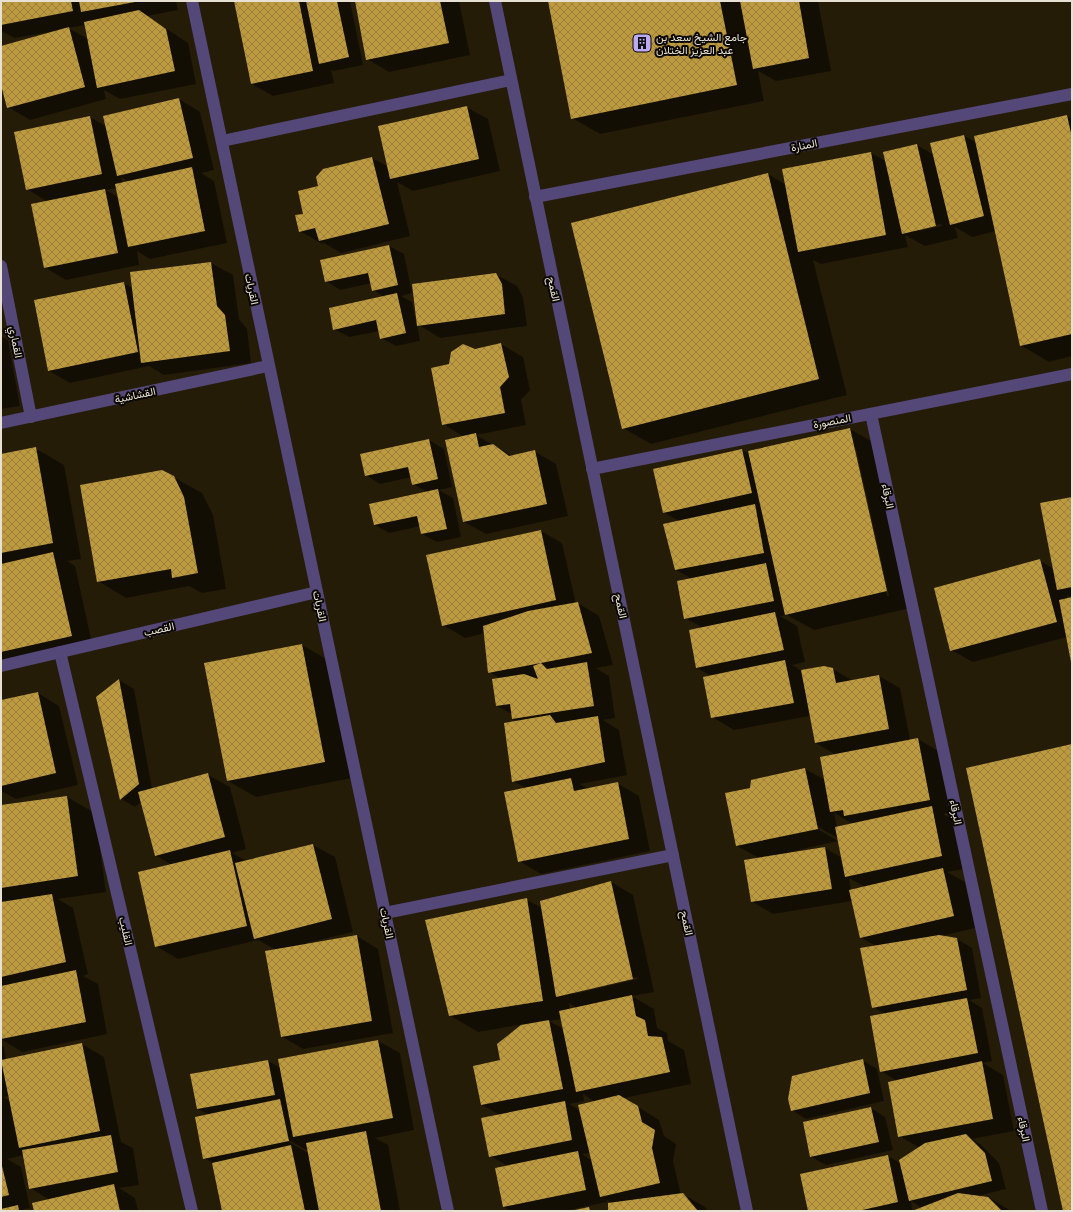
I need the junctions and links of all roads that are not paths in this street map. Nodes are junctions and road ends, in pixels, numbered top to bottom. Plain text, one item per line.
1 (192, 1) edge
2 (495, 1) edge
3 (511, 80) junction
4 (1072, 94) edge
5 (222, 141) junction
6 (535, 196) junction
7 (1, 266) edge
8 (268, 366) junction
9 (1072, 374) edge
10 (871, 414) junction
11 (31, 417) junction
12 (1, 424) edge
13 (592, 469) junction
14 (317, 592) junction
15 (60, 652) junction
16 (1, 666) edge
17 (673, 855) junction
18 (385, 913) junction
19 (192, 1211) edge
20 (448, 1211) edge
21 (747, 1211) edge
22 (1042, 1211) edge

1 - 5 street, القريات
2 - 3 street, القمح
3 - 5 street
3 - 6 street, القمح
4 - 6 street, المنارة
5 - 8 street, القريات
6 - 13 street, القمح
7 - 11 street, القماري
8 - 11 street, القشاشية
8 - 14 street, القريات
9 - 10 street, المنصورة
10 - 13 street, المنصورة
10 - 22 street, البرقاء
11 - 12 street, القشاشية
13 - 17 street, القمح
14 - 15 street, القصب
14 - 18 street, القريات
15 - 16 street, القصب
15 - 19 street, القليب
17 - 18 street
17 - 21 street, القمح
18 - 20 street, القريات

